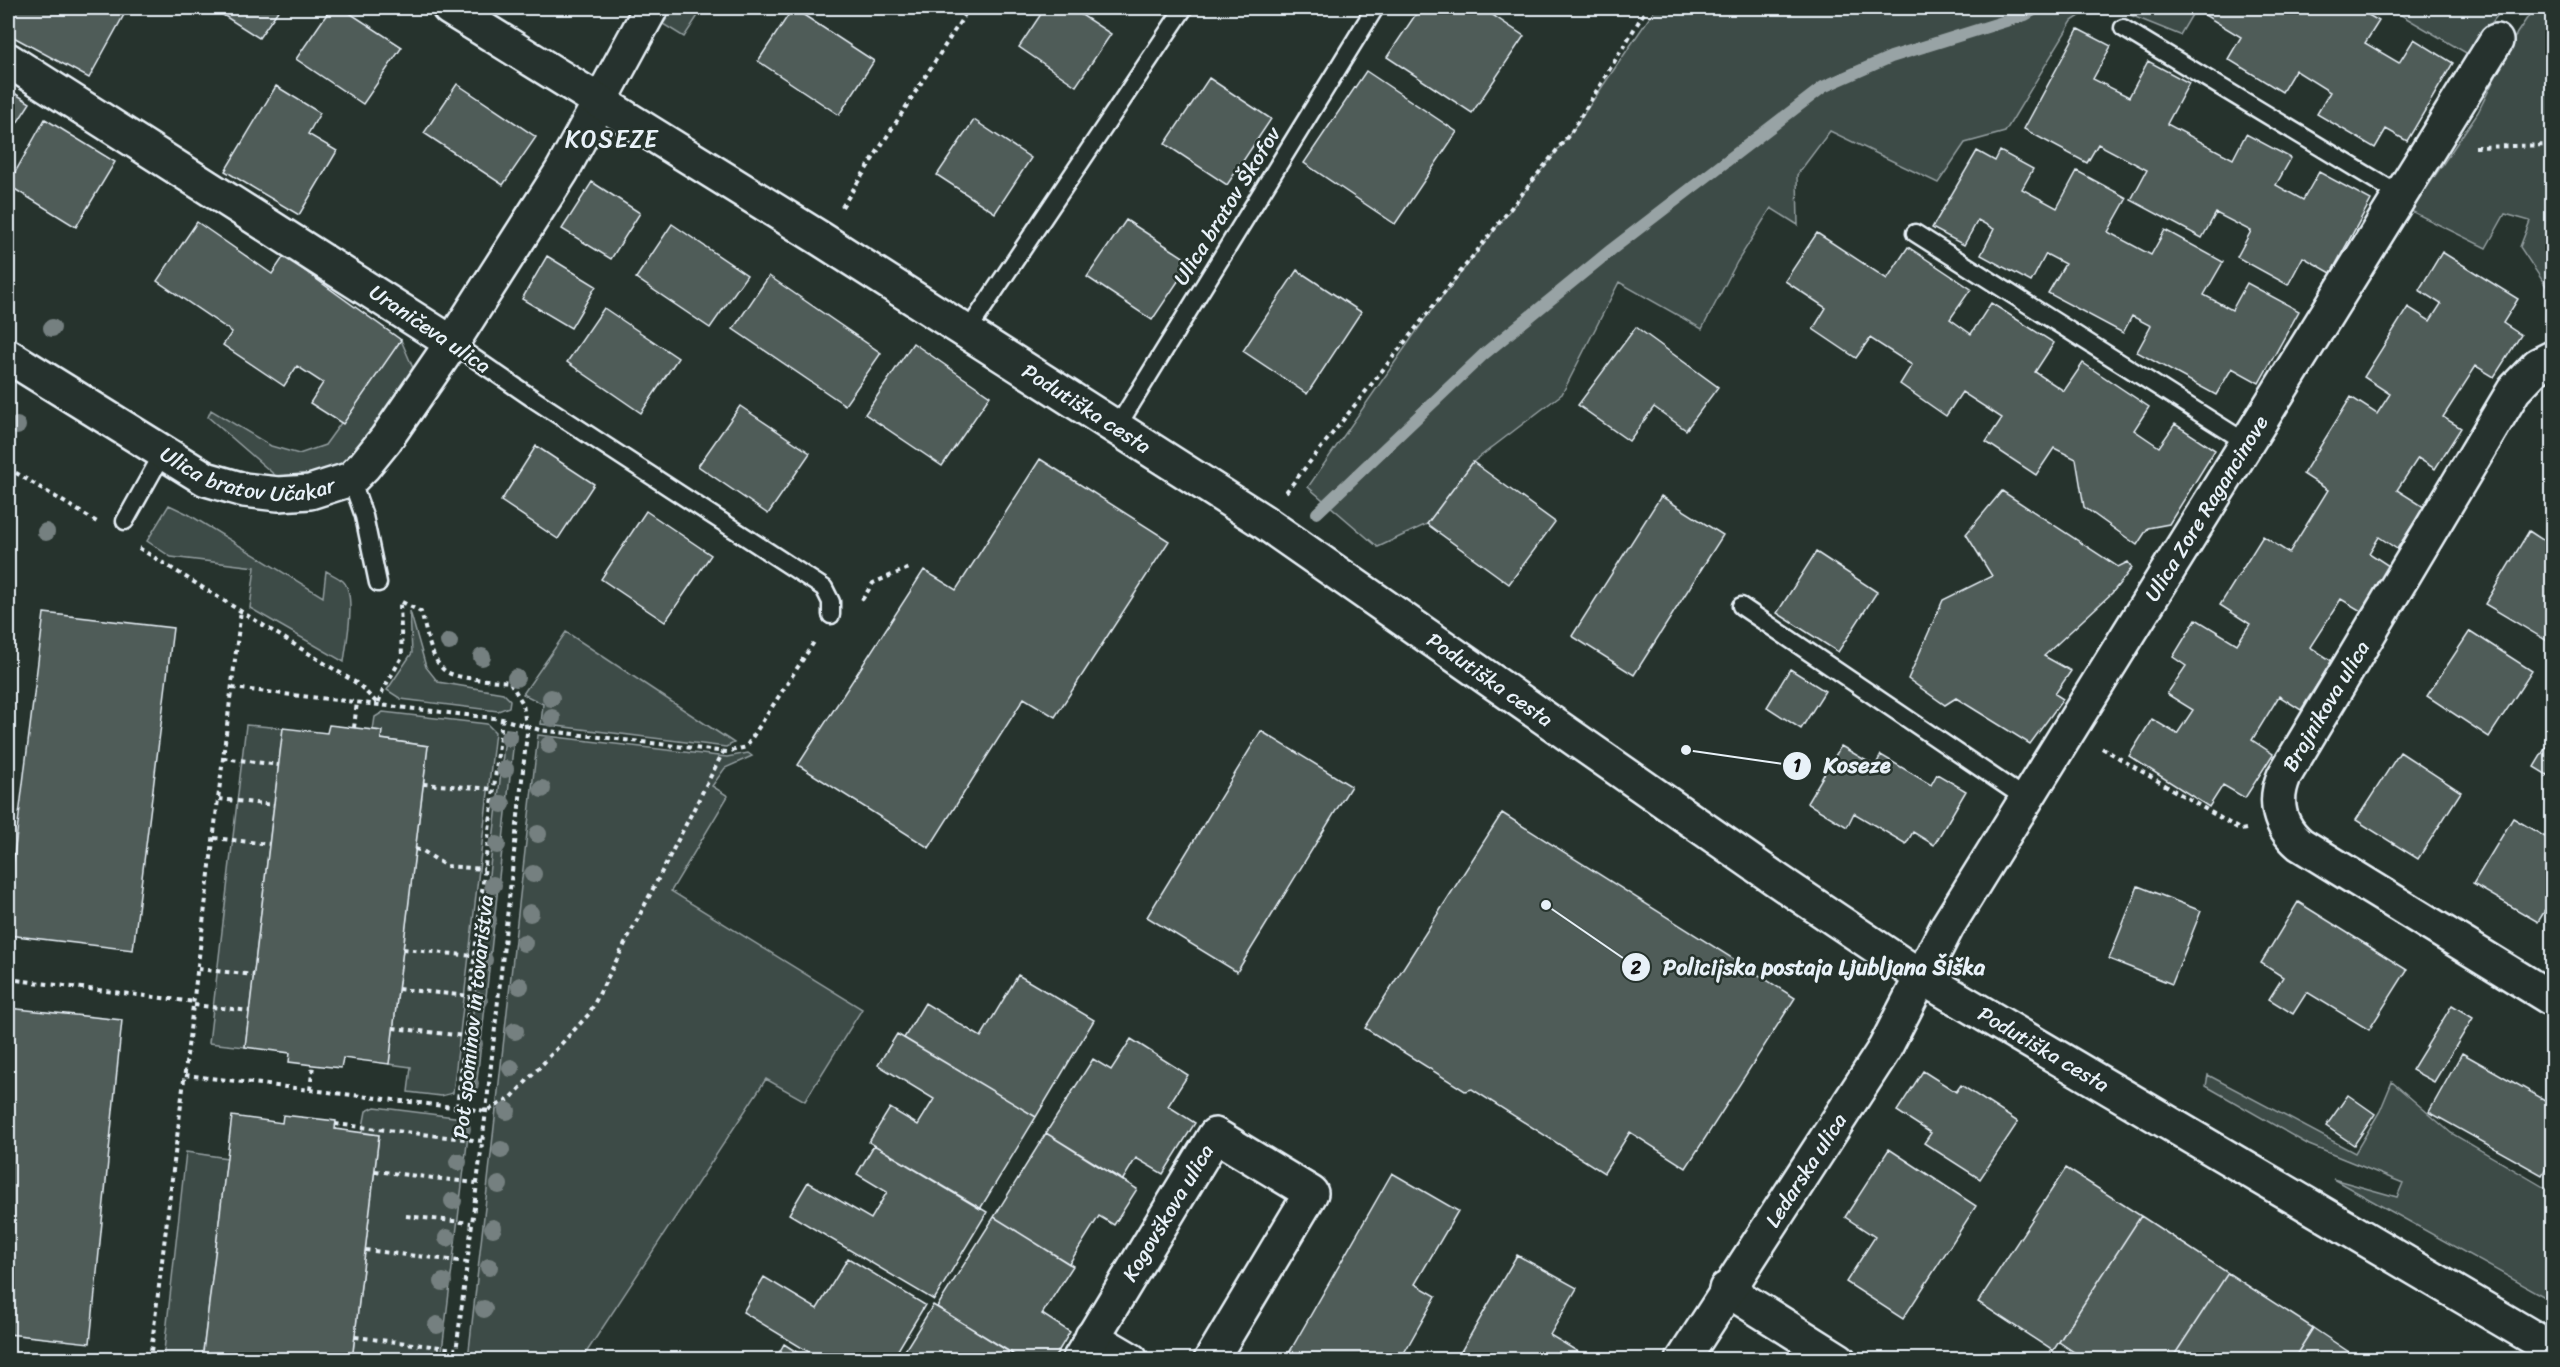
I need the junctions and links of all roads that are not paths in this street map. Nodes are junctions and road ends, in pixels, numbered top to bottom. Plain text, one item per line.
1 (449, 8) edge
2 (651, 8) edge
3 (1184, 8) edge
4 (1375, 8) edge
5 (2123, 28) dead end
6 (2496, 41) dead end
7 (8, 60) edge
8 (599, 102) junction
9 (2400, 195) junction
10 (1915, 232) dead end
11 (967, 332) junction
12 (452, 343) junction
13 (8, 356) edge
14 (2553, 358) edge
15 (1117, 427) junction
16 (2247, 443) junction
17 (163, 453) junction
18 (351, 478) junction
19 (125, 521) dead end
20 (378, 583) road end
21 (1741, 606) dead end
22 (831, 615) road end
23 (2026, 799) junction
24 (1921, 977) junction
25 (2553, 999) edge
26 (1726, 1289) junction
27 (2547, 1346) edge
28 (1085, 1348) edge
29 (1131, 1359) edge
30 (1211, 1359) edge
31 (1683, 1359) edge
32 (1839, 1359) edge

1 - 8 street, Podutiška cesta
2 - 8 street, Ulica bratov Učakar
3 - 11 lane
4 - 15 lane, Ulica bratov Škofov
5 - 9 lane
6 - 9 street, Ulica Zore Ragancinove
7 - 12 street, Uraničeva ulica
8 - 11 street, Podutiška cesta
8 - 12 street, Ulica bratov Učakar
9 - 16 street, Ulica Zore Ragancinove
10 - 16 lane
11 - 15 street, Podutiška cesta
12 - 18 street, Ulica bratov Učakar
12 - 22 lane, Uraničeva ulica
13 - 17 street, Ulica bratov Učakar
14 - 25 street, Brajnikova ulica
15 - 24 street, Podutiška cesta
16 - 23 street, Ulica Zore Ragancinove
17 - 18 street, Ulica bratov Učakar
17 - 19 lane
18 - 20 lane
21 - 23 lane
23 - 24 street, Ulica Zore Ragancinove
24 - 26 street, Ledarska ulica
24 - 27 street, Podutiška cesta
26 - 31 street, Ledarska ulica
26 - 32 street
28 - 29 street, Kogovškova ulica
28 - 30 street, Kogovškova ulica

